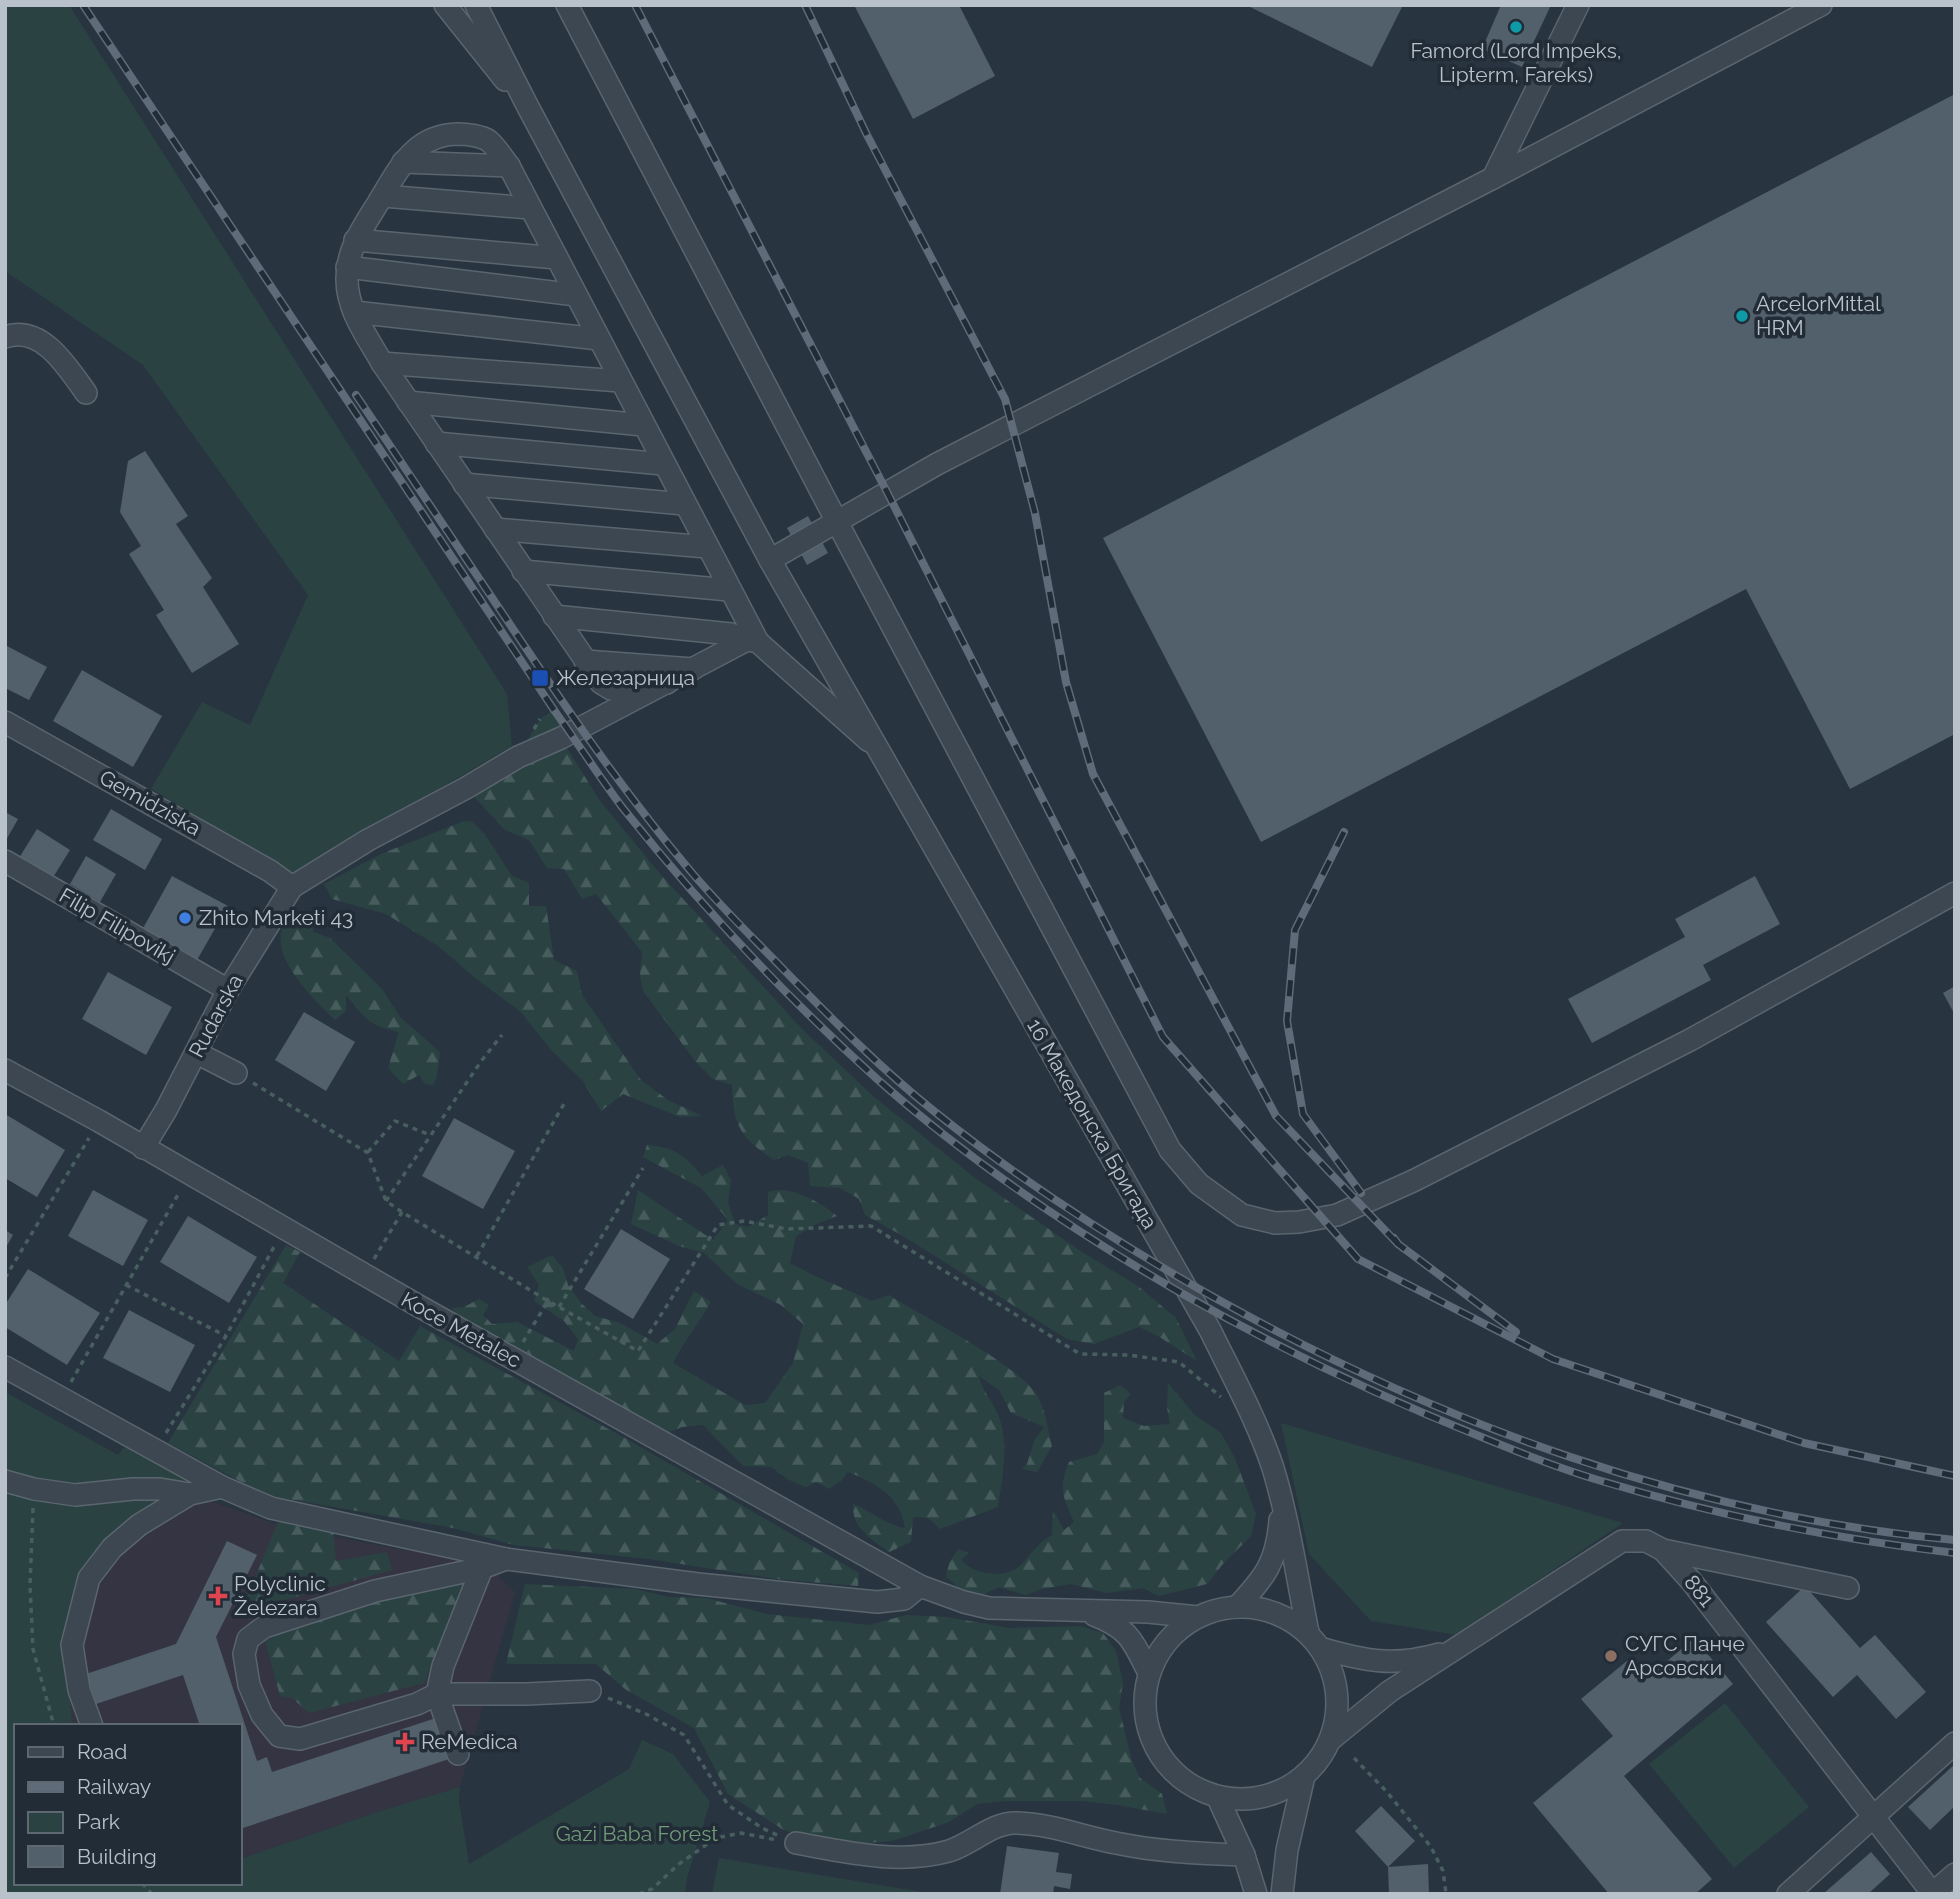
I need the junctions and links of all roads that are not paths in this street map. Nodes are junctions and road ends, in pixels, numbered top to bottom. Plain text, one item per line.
1 (445, 5) edge
2 (476, 5) edge
3 (567, 5) edge
4 (1578, 5) edge
5 (1821, 5) edge
6 (528, 107) junction
7 (403, 162) junction
8 (509, 166) junction
9 (1493, 178) junction
10 (383, 195) junction
11 (530, 208) junction
12 (355, 240) junction
13 (557, 258) junction
14 (347, 267) junction
15 (576, 295) junction
16 (354, 312) junction
17 (5, 337) edge
18 (599, 339) junction
19 (382, 363) junction
20 (620, 381) junction
21 (86, 393) dead end
22 (408, 402) junction
23 (643, 425) junction
24 (436, 443) junction
25 (663, 464) junction
26 (464, 484) junction
27 (684, 504) junction
28 (836, 520) junction
29 (495, 529) junction
30 (707, 547) junction
31 (770, 560) junction
32 (523, 571) junction
33 (729, 590) junction
34 (554, 616) junction
35 (752, 641) junction
36 (584, 661) junction
37 (693, 669) junction
38 (667, 683) junction
39 (5, 722) edge
40 (883, 754) junction
41 (5, 862) edge
42 (292, 887) junction
43 (1955, 893) edge
44 (228, 990) junction
45 (197, 1053) junction
46 (5, 1070) edge
47 (236, 1073) road end
48 (143, 1147) junction
49 (5, 1367) edge
50 (5, 1481) edge
51 (222, 1487) junction
52 (190, 1494) junction
53 (1281, 1504) junction
54 (1663, 1549) junction
55 (506, 1559) junction
56 (482, 1568) junction
57 (920, 1586) junction
58 (1847, 1588) dead end
59 (1237, 1607) junction
60 (1079, 1610) junction
61 (1199, 1617) junction
62 (1314, 1640) junction
63 (1455, 1649) junction
64 (1149, 1673) junction
65 (590, 1691) road end
66 (437, 1694) junction
67 (91, 1724) edge
68 (1330, 1740) junction
69 (1955, 1743) edge
70 (458, 1754) dead end
71 (1304, 1776) junction
72 (1218, 1798) junction
73 (1874, 1818) junction
74 (796, 1843) road end
75 (1244, 1855) junction
76 (1955, 1874) edge
77 (1932, 1893) edge
78 (1256, 1894) edge
79 (1282, 1894) edge
80 (1788, 1894) edge

1 - 6 street
2 - 6 street
3 - 28 street
4 - 9 street
5 - 9 street
6 - 31 street, 16 Македонска Бригада
7 - 8 street
7 - 8 street
7 - 10 street
8 - 11 street
9 - 28 street
10 - 11 street
10 - 12 street
11 - 13 street
12 - 13 street
12 - 14 street
13 - 15 street
14 - 15 street
14 - 16 street
15 - 18 street
16 - 18 street
16 - 19 street
17 - 21 street
18 - 20 street
19 - 20 street
19 - 22 street
20 - 23 street
22 - 23 street
22 - 24 street
23 - 25 street
24 - 25 street
24 - 26 street
25 - 27 street
26 - 27 street
26 - 29 street
27 - 30 street
28 - 31 street
28 - 43 street
29 - 30 street
29 - 32 street
30 - 33 street
31 - 40 street, 16 Македонска Бригада
32 - 33 street
32 - 34 street
33 - 35 street
34 - 35 street
34 - 36 street
35 - 37 street
35 - 40 street
36 - 37 street
36 - 38 street
37 - 38 street
38 - 42 street
39 - 42 street, Gemidziska
40 - 53 street, 16 Македонска Бригада
41 - 44 street, Filip Filipovikj
42 - 44 street, Rudarska
44 - 45 street, Rudarska
45 - 47 street
45 - 48 street, Rudarska
46 - 48 street, Koce Metalec
48 - 57 street, Koce Metalec
49 - 51 street
50 - 52 street
51 - 52 street
51 - 55 street
52 - 67 street
53 - 59 street, 16 Македонска Бригада
53 - 62 street, 16 Македонска Бригада
54 - 58 street
54 - 63 street
54 - 73 street, 881
55 - 56 street
55 - 57 street
56 - 66 street
56 - 66 street
57 - 60 street, Koce Metalec
59 - 61 street
59 - 62 street
60 - 61 street, Koce Metalec
60 - 64 street, Koce Metalec
61 - 64 street
62 - 63 street
62 - 68 street
63 - 68 street
64 - 72 street
65 - 66 street
66 - 70 street
68 - 71 street
69 - 73 street
71 - 72 street
71 - 79 street
72 - 75 street
73 - 77 street, 881
73 - 80 street
74 - 75 street
75 - 78 street
76 - 77 street

